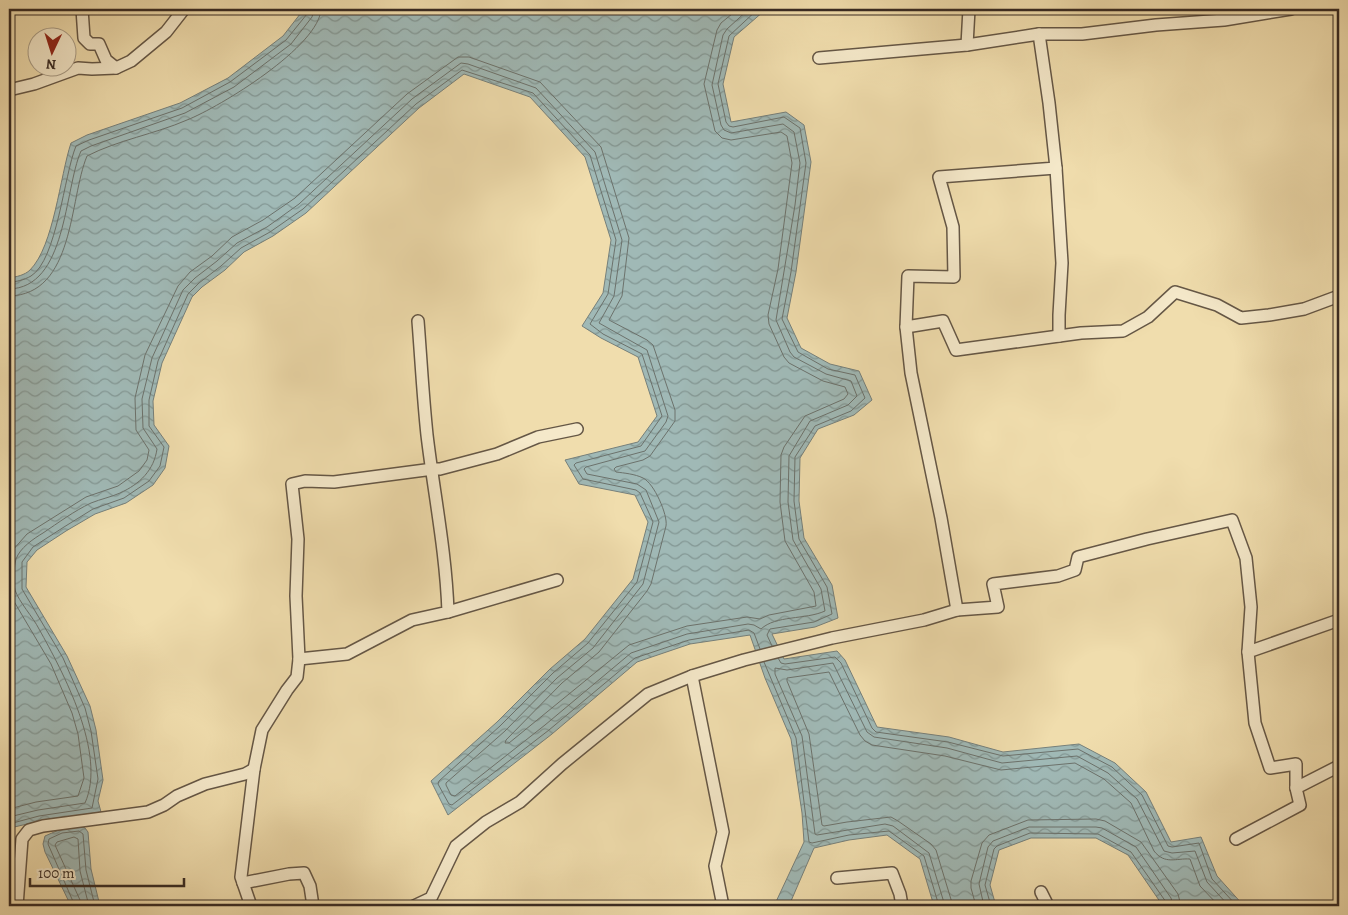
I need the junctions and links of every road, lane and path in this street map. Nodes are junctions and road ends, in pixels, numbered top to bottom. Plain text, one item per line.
1 (82, 9) edge
2 (184, 9) edge
3 (969, 9) edge
4 (1291, 9) edge
5 (1038, 34) junction
6 (967, 45) junction
7 (819, 58) dead end
8 (116, 68) junction
9 (9, 90) edge
10 (1056, 168) junction
11 (1339, 296) edge
12 (418, 321) dead end
13 (906, 327) junction
14 (1059, 336) junction
15 (576, 429) dead end
16 (433, 469) junction
17 (557, 580) dead end
18 (956, 610) junction
19 (448, 612) junction
20 (1339, 620) edge
21 (1248, 652) junction
22 (300, 659) junction
23 (692, 676) junction
24 (1339, 766) edge
25 (254, 769) junction
26 (1296, 788) junction
27 (1236, 839) dead end
28 (837, 878) dead end
29 (243, 883) junction
30 (1041, 892) dead end
31 (17, 906) edge
32 (250, 906) edge
33 (313, 906) edge
34 (414, 906) edge
35 (723, 906) edge
36 (902, 906) edge
37 (1048, 906) edge

1 - 8 street
2 - 8 street
3 - 6 street
4 - 5 street
5 - 6 street
5 - 10 street
6 - 7 street
8 - 9 street
10 - 13 street
10 - 14 street
11 - 14 street
12 - 16 street
13 - 14 street
13 - 18 street
15 - 16 street
16 - 19 street
16 - 22 street
17 - 19 street
18 - 21 street
18 - 23 street
19 - 22 street
20 - 21 street
21 - 26 street
22 - 25 street
23 - 34 street
23 - 35 street
24 - 26 street
25 - 29 street
25 - 31 street
26 - 27 street
28 - 36 street
29 - 32 street
29 - 33 street
30 - 37 street

